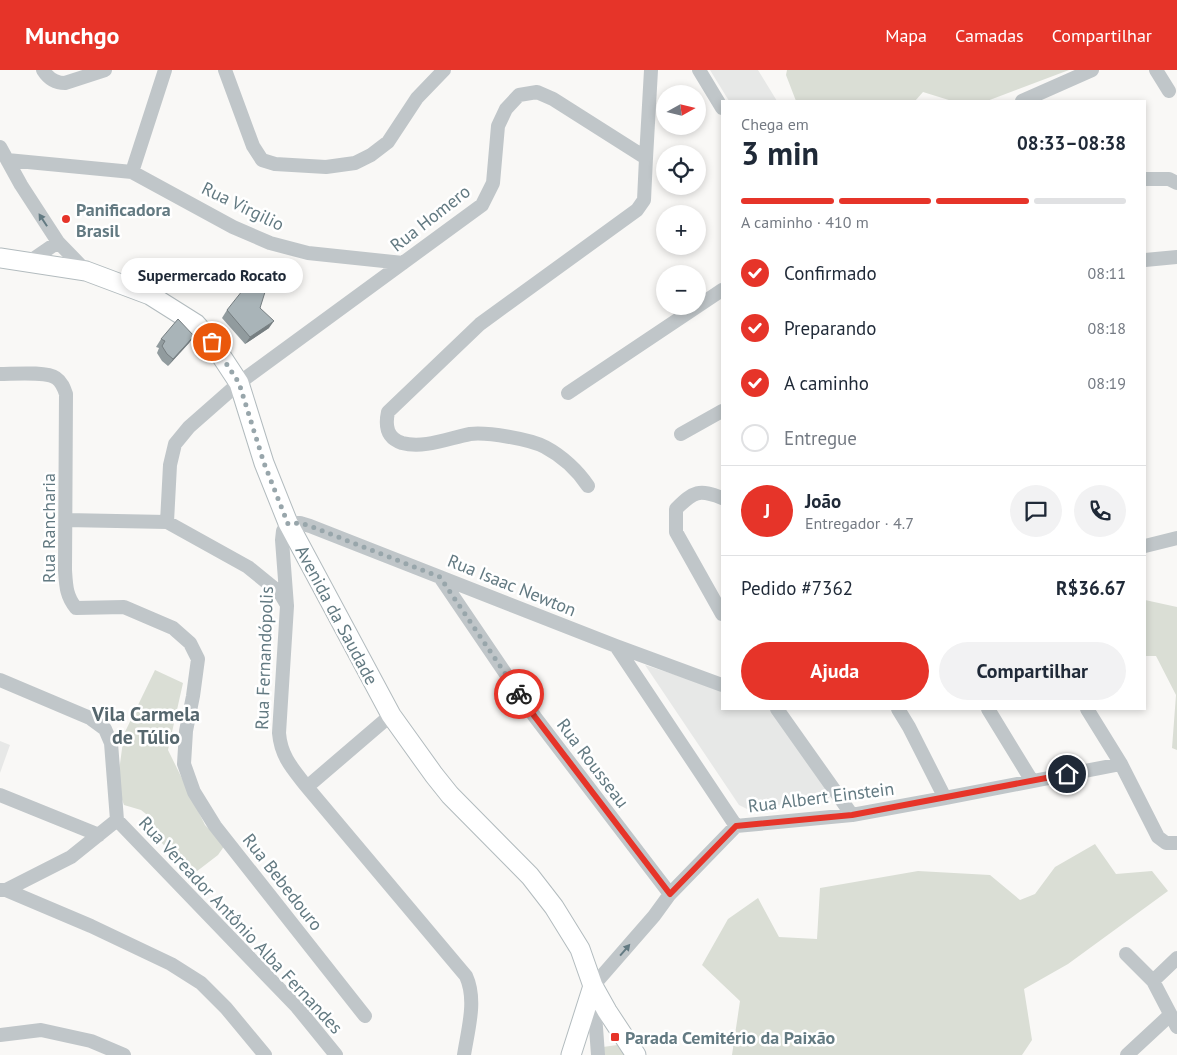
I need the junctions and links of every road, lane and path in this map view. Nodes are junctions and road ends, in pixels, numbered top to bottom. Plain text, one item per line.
1 (44, 70) edge
2 (105, 70) edge
3 (165, 70) edge
4 (225, 70) edge
5 (444, 70) edge
6 (651, 70) edge
7 (699, 70) edge
8 (1092, 70) edge
9 (1156, 70) edge
10 (1170, 91) dead end
11 (1024, 100) edge
12 (721, 106) edge
13 (3, 153) edge
14 (646, 158) junction
15 (132, 172) junction
16 (1146, 179) edge
17 (1177, 183) edge
18 (58, 242) junction
19 (1177, 257) edge
20 (0, 258) edge
21 (1146, 260) edge
22 (29, 262) junction
23 (403, 264) junction
24 (86, 271) junction
25 (721, 291) edge
26 (0, 374) edge
27 (239, 383) junction
28 (568, 393) dead end
29 (721, 412) edge
30 (681, 434) dead end
31 (588, 486) dead end
32 (721, 498) edge
33 (66, 520) junction
34 (167, 522) junction
35 (288, 524) junction
36 (1177, 538) edge
37 (1146, 546) edge
38 (440, 577) junction
39 (287, 606) junction
40 (721, 612) edge
41 (616, 646) junction
42 (0, 680) edge
43 (721, 685) edge
44 (778, 710) edge
45 (899, 710) edge
46 (989, 710) edge
47 (1088, 710) edge
48 (391, 715) junction
49 (184, 764) joint
50 (1121, 764) junction
51 (1032, 781) junction
52 (308, 787) junction
53 (0, 795) edge
54 (945, 798) junction
55 (852, 815) junction
56 (117, 820) junction
57 (736, 826) junction
58 (99, 835) junction
59 (1177, 843) edge
60 (3, 890) edge
61 (670, 894) junction
62 (1126, 954) dead end
63 (1177, 958) edge
64 (1152, 980) junction
65 (593, 986) junction
66 (365, 1016) dead end
67 (1174, 1021) edge
68 (0, 1035) edge
69 (91, 1041) junction
70 (94, 1055) edge
71 (124, 1055) edge
72 (265, 1055) edge
73 (336, 1055) edge
74 (464, 1055) edge
75 (571, 1055) edge
76 (598, 1055) edge
77 (636, 1055) edge
78 (1127, 1055) edge

1 - 2 street
3 - 15 street
4 - 5 street
6 - 14 street
7 - 12 street
8 - 11 street
9 - 10 street
13 - 15 street
18 -> 13 street
14 - 23 street, Rua Homero
14 - 31 street
15 - 23 street, Rua Virgilio
16 - 17 street
18 - 22 street
18 - 24 street
19 - 21 street
20 - 22 main road, Avenida da Saudade
22 - 24 main road, Avenida da Saudade
23 - 27 street, Rua Homero
24 - 27 main road, Avenida da Saudade
25 - 28 street
26 - 33 street, Rua Rancharia
27 - 34 street, Rua Homero
27 - 35 main road, Avenida da Saudade
29 - 30 street
32 - 40 street
33 - 34 street
33 - 49 street, Rua Rancharia
34 - 39 street
35 - 38 street, Rua Isaac Newton
35 - 39 street, Rua Fernandópolis
35 - 48 main road, Avenida da Saudade
36 - 37 street
38 - 41 street, Rua Isaac Newton
38 - 61 street, Rua Rousseau
39 - 52 street, Rua Fernandópolis
41 - 43 street, Rua Isaac Newton
41 - 57 street
42 - 56 street
44 - 55 street
45 - 54 street
46 - 51 street
47 - 50 street
48 - 52 street
48 - 65 main road, Avenida da Saudade
49 - 66 street, Rua Bebedouro
50 - 51 street, Rua Albert Einstein
50 - 59 street
51 - 54 street, Rua Albert Einstein
52 - 74 street, Rua Fernandópolis
53 - 58 street
54 - 55 street, Rua Albert Einstein
55 - 57 street, Rua Albert Einstein
56 - 58 street
56 - 73 street, Rua Vereador Antônio Alba Fernandes
57 - 61 street, Rua Albert Einstein
58 - 60 street
60 - 72 street
65 -> 61 street, Rua Albert Einstein
62 - 64 street
63 - 64 street
64 - 67 street
65 - 75 main road
65 - 76 street
65 - 77 main road, Avenida da Saudade
67 - 78 street
68 - 69 street
69 - 70 street
69 - 71 street

